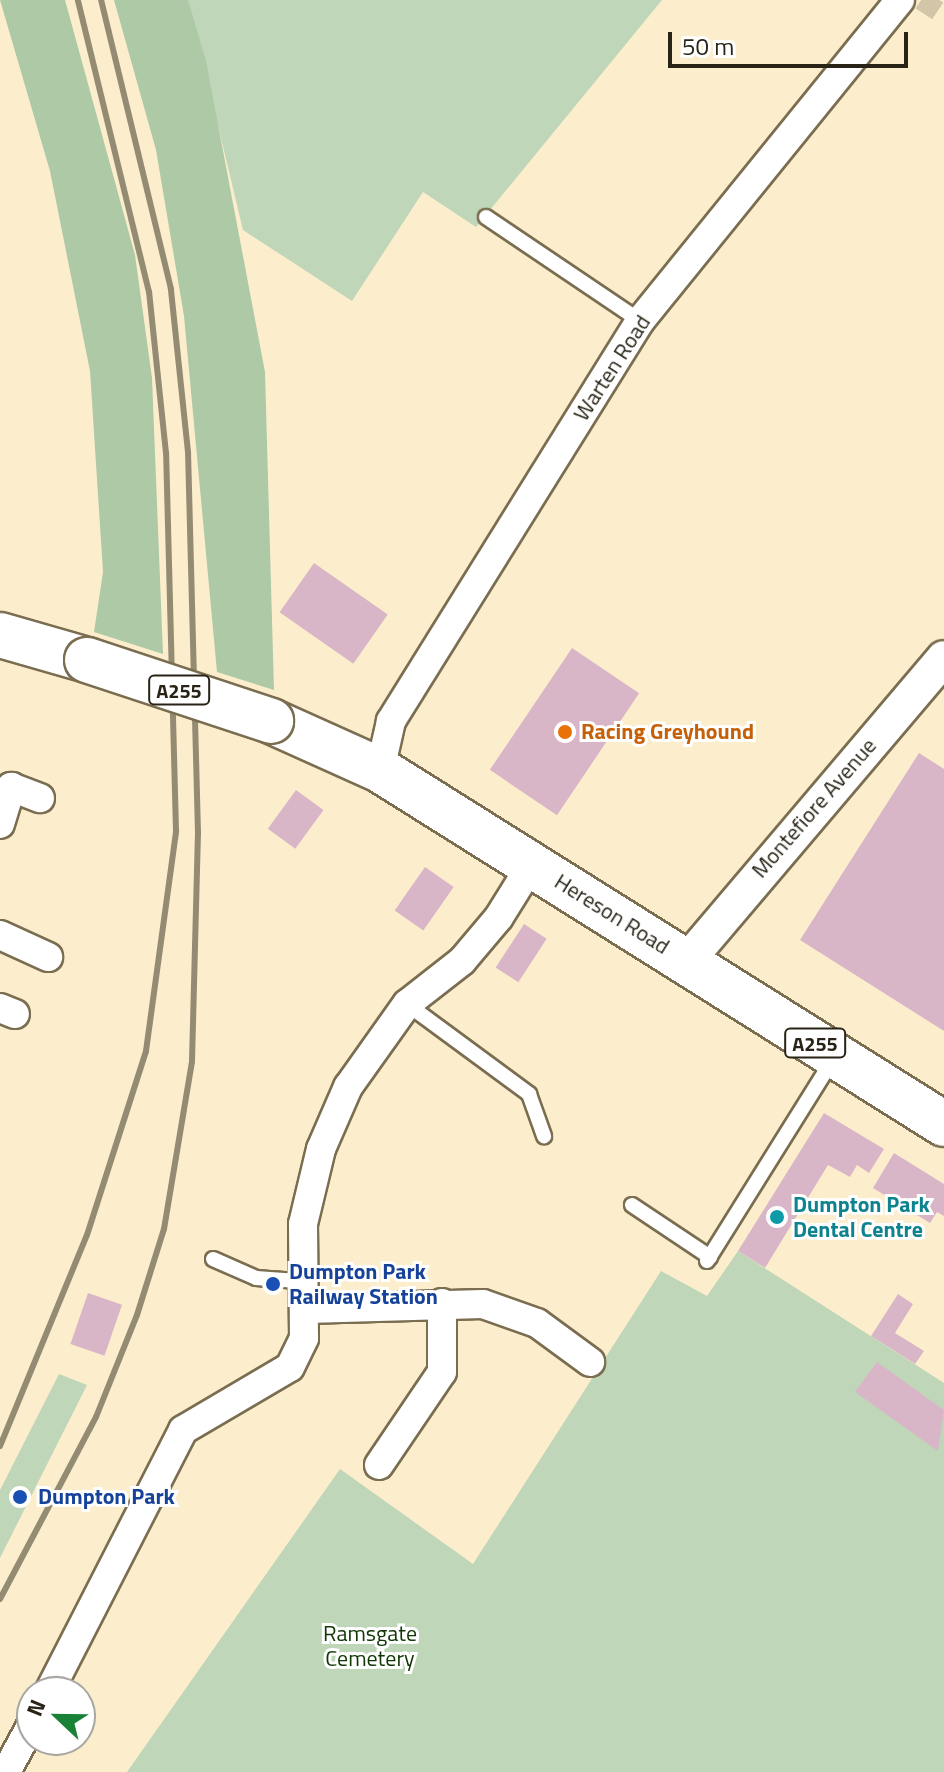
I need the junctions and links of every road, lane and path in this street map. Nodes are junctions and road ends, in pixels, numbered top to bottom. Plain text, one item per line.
1 (900, 0) edge
2 (486, 217) dead end
3 (640, 321) junction
4 (0, 635) edge
5 (944, 658) edge
6 (380, 770) junction
7 (40, 798) dead end
8 (0, 824) edge
9 (532, 864) junction
10 (0, 935) edge
11 (48, 957) dead end
12 (687, 961) junction
13 (407, 1004) junction
14 (836, 1056) junction
15 (944, 1124) edge
16 (544, 1136) dead end
17 (632, 1205) dead end
18 (213, 1259) dead end
19 (298, 1281) junction
20 (442, 1303) junction
21 (307, 1309) junction
22 (590, 1362) dead end
23 (379, 1465) dead end
24 (57, 1676) edge
25 (16, 1754) edge
26 (6, 1772) edge

1 - 3 street, Warten Road
2 - 3 lane
3 - 6 street, Warten Road
4 - 6 main road, Hereson Road / A255, bridge
5 - 12 street, Montefiore Avenue
6 - 9 main road, Hereson Road / A255
7 - 8 street
9 - 12 main road, Hereson Road / A255
9 - 13 street
10 - 11 street
12 - 14 main road, Hereson Road / A255
13 - 16 lane
13 - 19 street
14 - 15 main road, Hereson Road / A255
14 - 17 lane
18 - 19 lane
19 - 21 street
20 - 21 street
20 - 22 street
20 - 23 street
21 - 24 street
25 - 26 street

